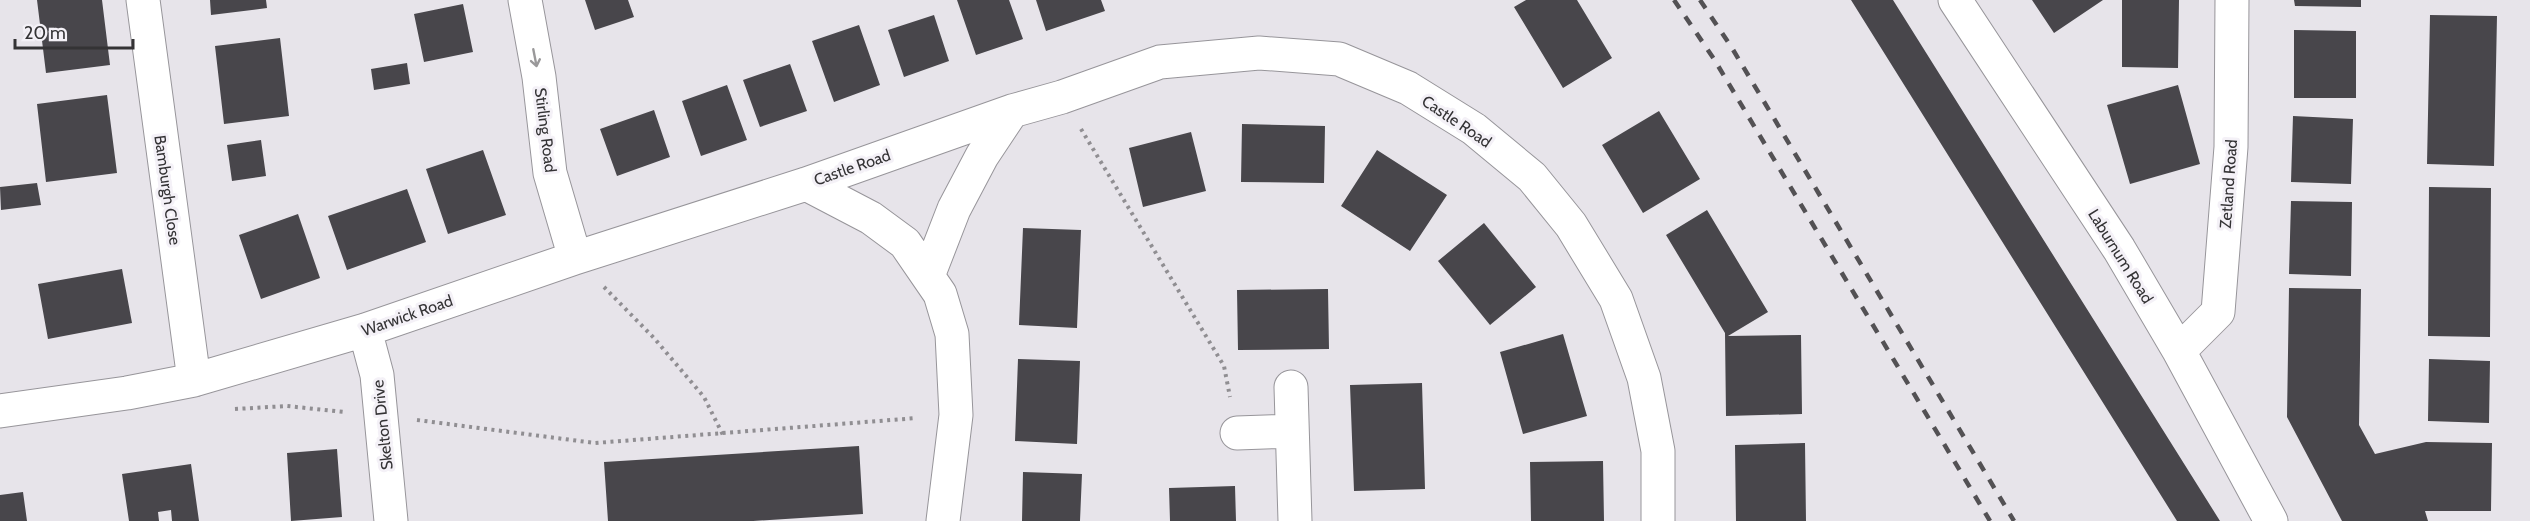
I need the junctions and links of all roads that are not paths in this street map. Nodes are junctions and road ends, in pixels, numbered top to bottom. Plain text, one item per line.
1 (143, 0) edge
2 (525, 0) edge
3 (1955, 0) edge
4 (2232, 0) edge
5 (1012, 111) junction
6 (806, 184) junction
7 (575, 258) junction
8 (928, 276) junction
9 (365, 330) junction
10 (2179, 351) junction
11 (194, 380) junction
12 (1291, 387) dead end
13 (0, 411) edge
14 (1292, 431) junction
15 (1237, 433) road end
16 (391, 521) edge
17 (943, 521) edge
18 (1295, 521) edge
19 (1658, 521) edge
20 (2271, 521) edge

1 - 11 street, Bamburgh Close
2 -> 7 street, Stirling Road
3 - 10 street, Laburnum Road
4 - 10 street, Zetland Road
5 - 6 street, Castle Road
5 - 8 street
5 - 19 street, Castle Road
6 - 7 street, Warwick Road
6 - 8 street, Castle Road
7 - 9 street, Warwick Road
8 - 17 street, Castle Road
9 - 11 street, Warwick Road
9 - 16 street, Skelton Drive
10 - 20 street, Laburnum Road
11 - 13 street, Warwick Road
12 - 14 street
14 - 15 street
14 - 18 street

